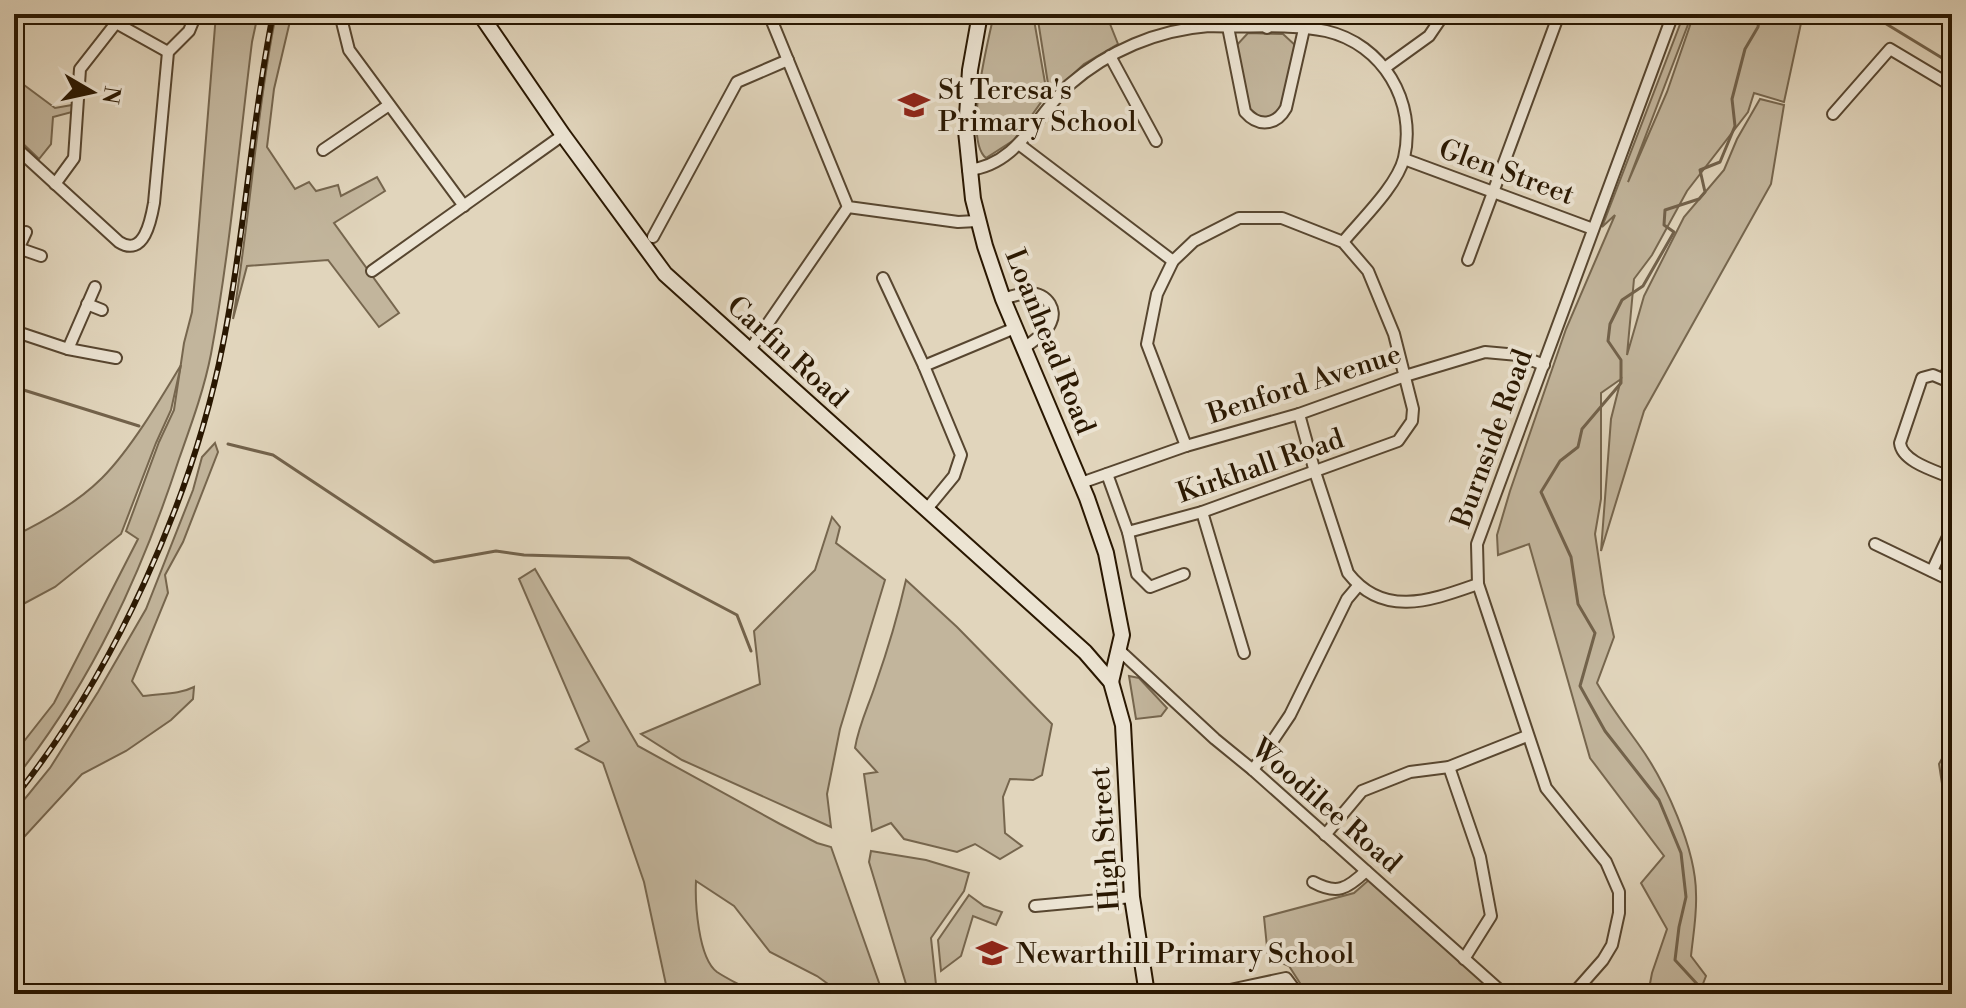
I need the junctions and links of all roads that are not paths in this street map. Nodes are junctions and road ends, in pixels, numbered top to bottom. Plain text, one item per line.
1 (20, 14) edge
2 (196, 14) edge
3 (340, 14) edge
4 (480, 14) edge
5 (769, 14) edge
6 (980, 14) edge
7 (1267, 14) edge
8 (1444, 14) edge
9 (1559, 14) edge
10 (1673, 14) edge
11 (112, 18) edge
12 (14, 21) edge
13 (1228, 27) junction
14 (1267, 28) junction
15 (1304, 29) junction
16 (168, 52) junction
17 (1110, 56) junction
18 (788, 60) junction
19 (1386, 67) junction
20 (1952, 86) edge
21 (389, 105) junction
22 (1833, 114) dead end
23 (563, 135) junction
24 (1156, 141) dead end
25 (1020, 145) junction
26 (14, 146) edge
27 (323, 150) dead end
28 (1404, 159) junction
29 (968, 170) junction
30 (55, 184) junction
31 (1493, 190) junction
32 (464, 206) junction
33 (848, 207) junction
34 (977, 221) junction
35 (1593, 229) junction
36 (26, 232) dead end
37 (653, 237) dead end
38 (1343, 242) junction
39 (16, 253) edge
40 (41, 256) dead end
41 (1468, 260) dead end
42 (1173, 261) junction
43 (372, 271) dead end
44 (883, 278) dead end
45 (95, 287) dead end
46 (1003, 299) junction
47 (87, 304) junction
48 (102, 310) dead end
49 (1015, 328) junction
50 (14, 331) edge
51 (1024, 348) junction
52 (68, 349) junction
53 (749, 351) junction
54 (116, 358) dead end
55 (1952, 362) edge
56 (1544, 365) junction
57 (924, 366) junction
58 (1405, 376) junction
59 (1948, 381) edge
60 (1299, 414) junction
61 (1186, 446) junction
62 (1315, 472) junction
63 (1107, 474) junction
64 (1952, 478) edge
65 (1081, 483) junction
66 (926, 510) junction
67 (1202, 512) junction
68 (1952, 528) edge
69 (1128, 532) junction
70 (1875, 544) dead end
71 (1932, 571) junction
72 (1184, 574) dead end
73 (1952, 581) edge
74 (1478, 584) junction
75 (1358, 586) junction
76 (1119, 650) junction
77 (1244, 653) dead end
78 (1111, 682) junction
79 (1527, 736) junction
80 (1449, 767) junction
81 (1253, 770) junction
82 (1325, 835) junction
83 (1366, 871) junction
84 (1313, 882) dead end
85 (1132, 897) junction
86 (1035, 906) dead end
87 (1464, 959) junction
88 (1230, 990) dead end
89 (1147, 994) edge
90 (1298, 994) edge
91 (1504, 994) edge
92 (1573, 994) edge

1 - 12 street
2 - 16 street
3 - 21 street
4 - 23 main road, Carfin Road
5 - 18 street
6 - 29 main road, Loanhead Road
7 - 14 street
8 - 19 street
9 - 31 street
10 - 35 street, Burnside Road
11 - 16 street
11 - 30 street
13 - 14 street
13 - 15 street
13 - 17 street
14 - 15 street
15 - 19 street
16 - 30 street
17 - 24 street
17 - 25 street
18 - 33 street
18 - 37 street
19 - 28 street
20 - 22 street
21 - 27 street
21 - 32 street
23 - 32 street
23 - 53 main road, Carfin Road
25 - 29 street
25 - 42 street
26 - 30 street
28 - 31 street, Glen Street
28 - 38 street
29 - 34 main road, Loanhead Road
31 - 35 street, Glen Street
31 - 41 street
32 - 43 street
33 - 34 street
33 - 53 street
34 - 46 main road, Loanhead Road
35 - 56 street, Burnside Road
36 - 39 street
38 - 42 street
38 - 58 street
39 - 40 street
42 - 61 street
44 - 57 street
45 - 47 street
46 - 49 main road, Loanhead Road
46 - 51 street
47 - 48 street
47 - 52 street
49 - 51 main road, Loanhead Road
49 - 57 street
50 - 52 street
51 - 65 main road, Loanhead Road
52 - 54 street
53 - 66 main road, Carfin Road
55 - 59 street
56 - 58 street, Benford Avenue
56 - 74 street, Burnside Road
57 - 66 street
58 - 60 street, Benford Avenue
58 - 62 street, Kirkhall Road
59 - 64 street
60 - 61 street, Benford Avenue
60 - 62 street
61 - 63 street, Benford Avenue
62 - 67 street, Kirkhall Road
62 - 75 street
63 - 65 street, Benford Avenue
63 - 69 street
65 - 76 main road, Loanhead Road
66 - 78 main road, Carfin Road
67 - 69 street, Kirkhall Road
67 - 77 street
68 - 71 street
69 - 72 street
70 - 71 street
71 - 73 street
74 - 75 street
74 - 79 street, Burnside Road
75 - 81 street
76 - 78 main road, Loanhead Road
76 - 81 street, Woodilee Road
78 - 85 main road, High Street
79 - 80 street
79 - 92 street, Burnside Road
80 - 82 street
80 - 87 street
81 - 82 street, Woodilee Road
82 - 83 street, Woodilee Road
83 - 84 street
83 - 87 street, Woodilee Road
85 - 86 street
85 - 89 main road, High Street
87 - 91 street, Woodilee Road
88 - 90 street

